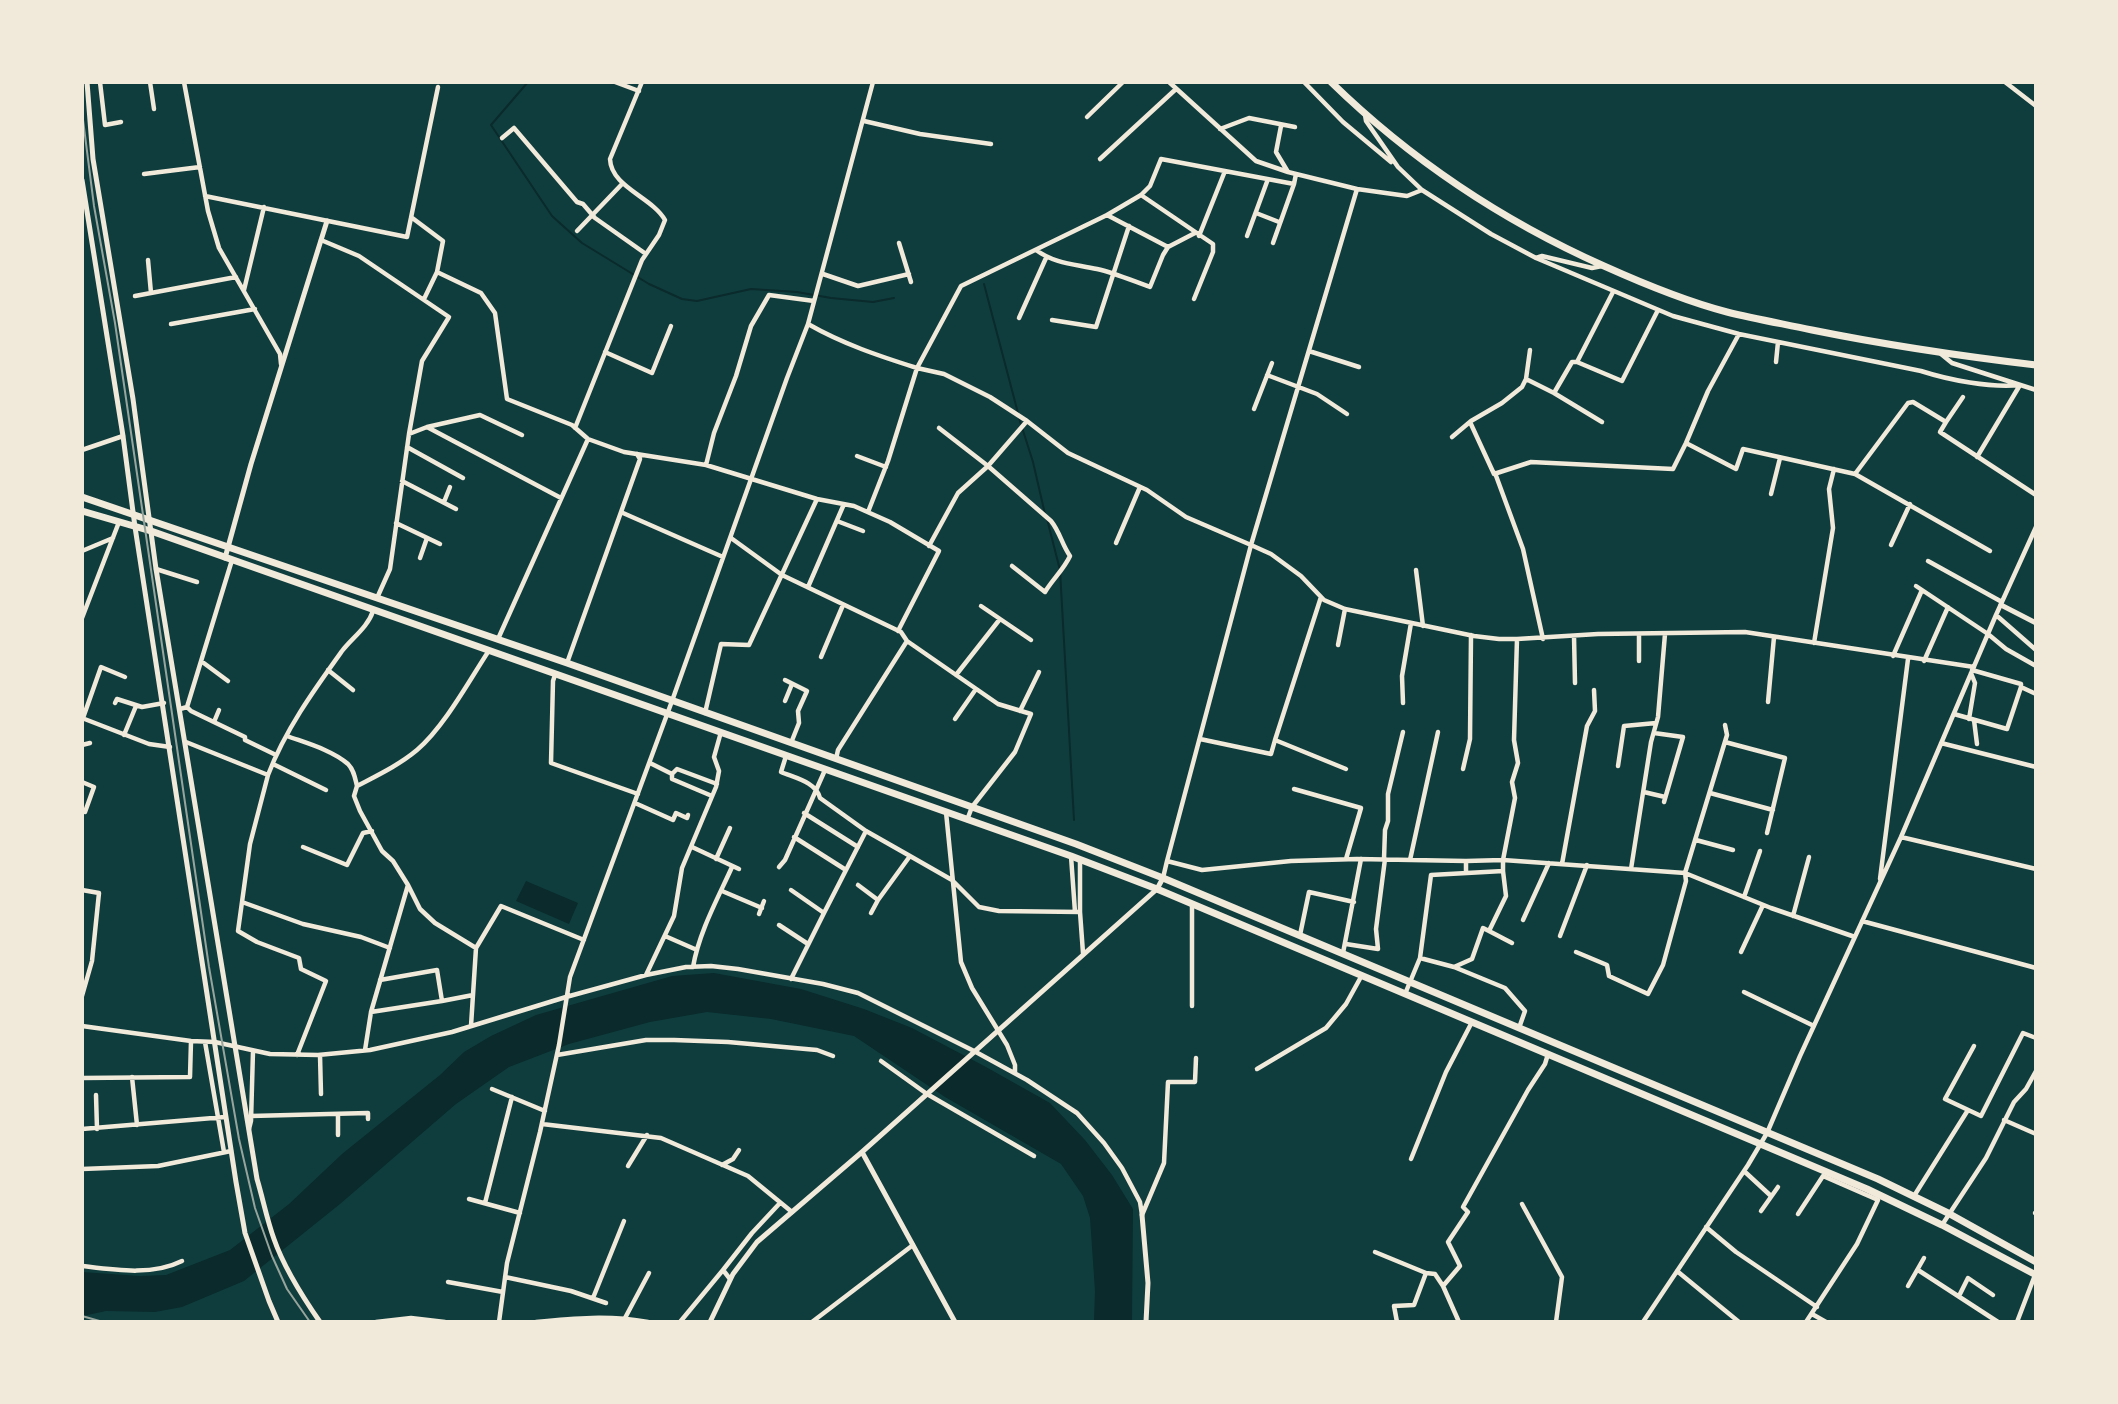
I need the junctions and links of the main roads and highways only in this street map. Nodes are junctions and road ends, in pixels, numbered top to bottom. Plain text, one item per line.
1 (1331, 82) edge
2 (2036, 365) edge
3 (82, 498) edge
4 (82, 511) edge
5 (2036, 1262) edge
6 (2035, 1275) edge

1 - 2 main road
3 - 5 main road
4 - 6 main road

